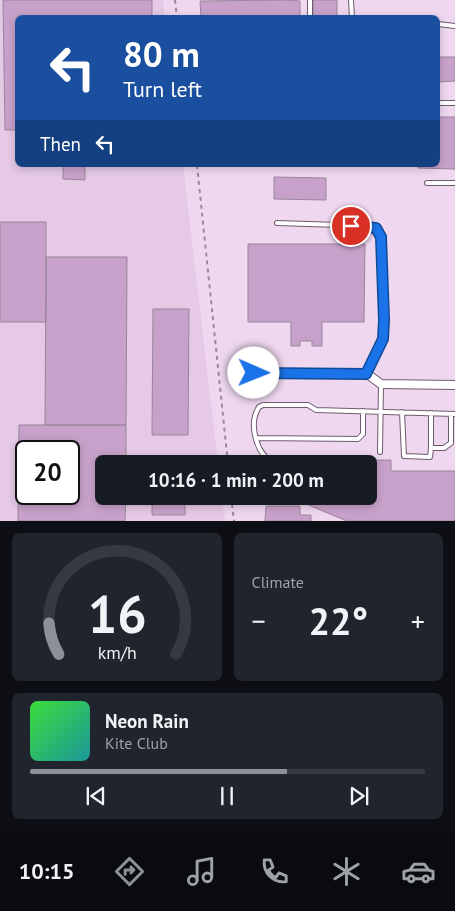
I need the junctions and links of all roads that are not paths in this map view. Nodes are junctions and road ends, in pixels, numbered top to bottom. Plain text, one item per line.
1 (310, 0) edge
2 (351, 0) edge
3 (310, 15) edge
4 (352, 15) edge
5 (440, 24) edge
6 (455, 26) edge
7 (441, 103) dead end
8 (455, 103) edge
9 (427, 183) dead end
10 (455, 183) edge
11 (277, 223) dead end
12 (254, 373) dead end
13 (366, 374) junction
14 (381, 384) junction
15 (455, 385) edge
16 (363, 411) junction
17 (380, 412) junction
18 (402, 412) junction
19 (431, 413) junction
20 (453, 414) edge
21 (257, 438) junction
22 (431, 448) junction
23 (380, 452) dead end
24 (264, 455) edge

1 - 3 lane
2 - 4 lane
5 - 6 lane
7 - 8 lane
9 - 10 lane
11 - 13 lane
12 - 13 lane
13 - 14 street
14 - 15 street
14 - 17 lane
16 - 17 lane
16 - 21 lane
16 - 21 lane
17 - 18 lane
17 - 23 lane
18 - 19 lane
18 - 22 lane
19 - 20 lane
19 - 22 lane
20 - 22 lane
21 - 24 lane

